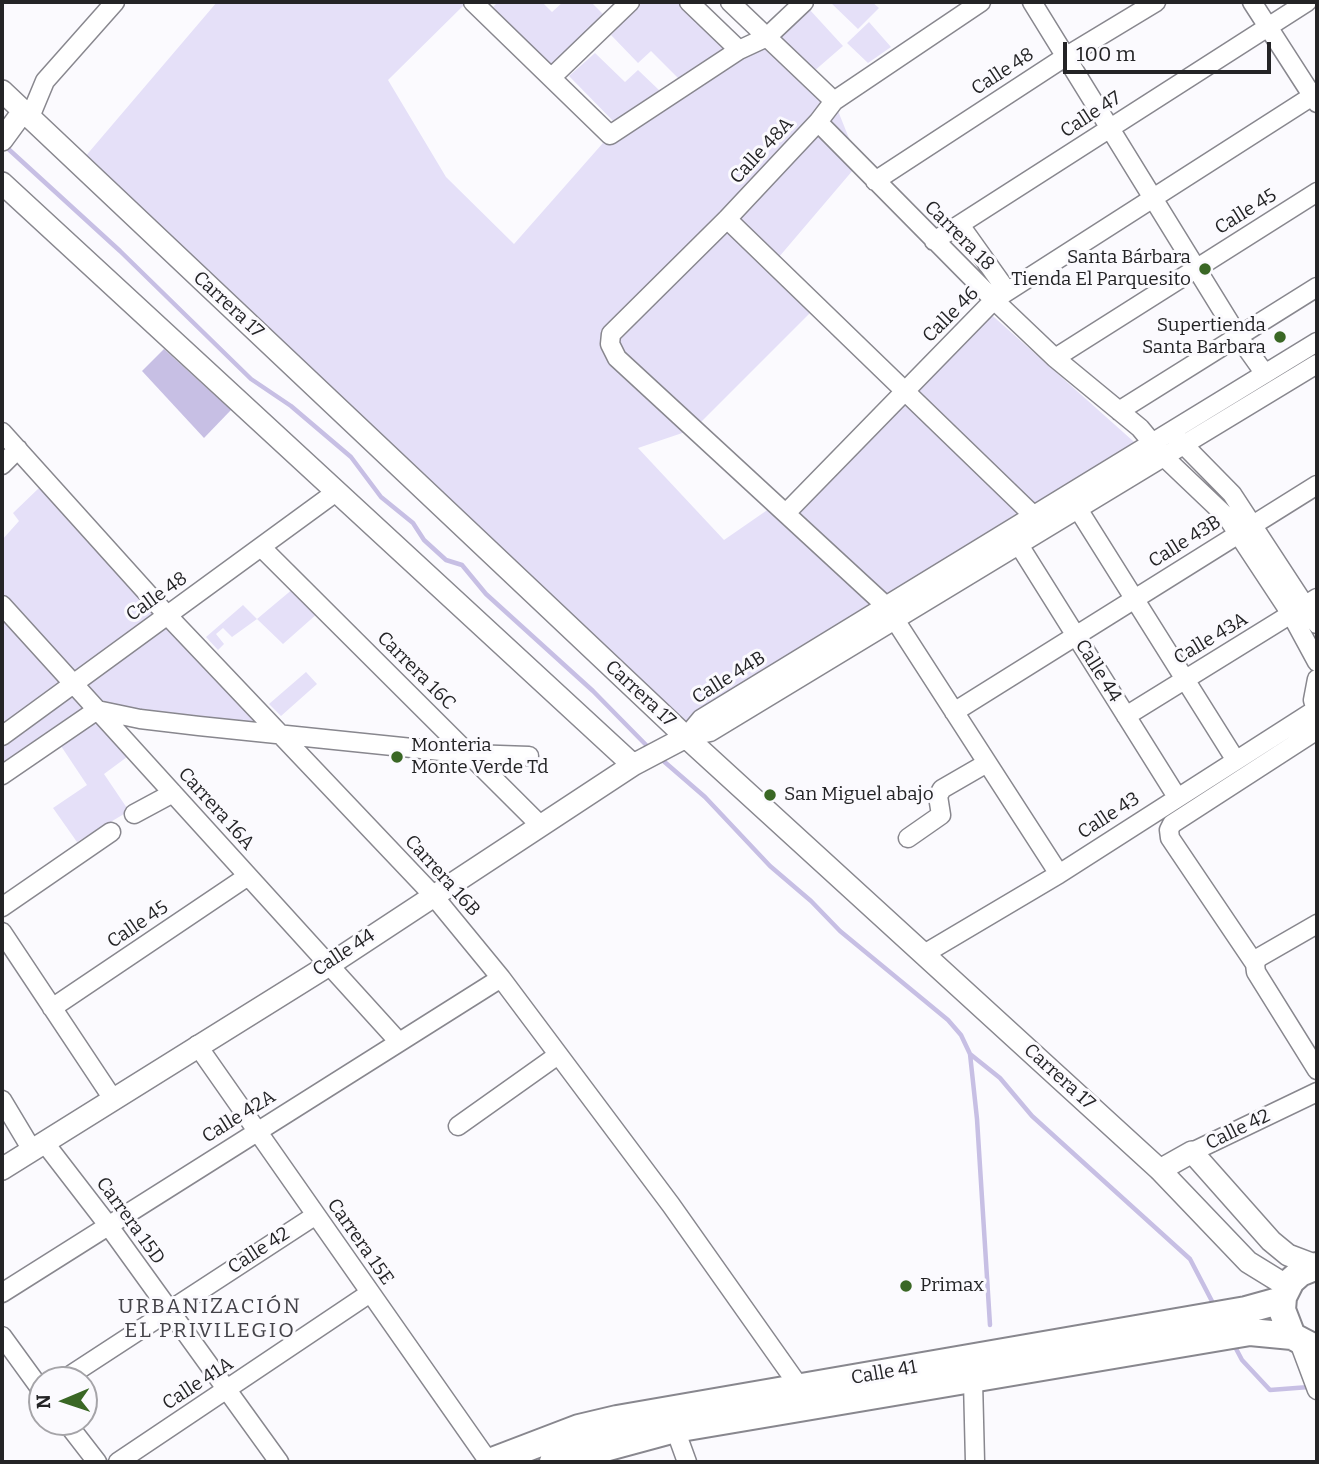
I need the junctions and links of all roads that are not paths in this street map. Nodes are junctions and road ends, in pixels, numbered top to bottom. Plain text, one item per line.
1 (115, 2) edge
2 (630, 2) edge
3 (689, 2) edge
4 (730, 2) edge
5 (804, 2) edge
6 (981, 2) edge
7 (1032, 2) edge
8 (1156, 2) edge
9 (1252, 2) edge
10 (1307, 2) edge
11 (479, 4) edge
12 (1268, 27) junction
13 (767, 37) junction
14 (739, 50) junction
15 (1065, 57) junction
16 (552, 77) junction
17 (45, 81) junction
18 (1316, 97) edge
19 (834, 101) junction
20 (17, 104) edge
21 (818, 122) junction
22 (1111, 128) junction
23 (2, 139) edge
24 (876, 181) junction
25 (2, 183) edge
26 (1317, 192) edge
27 (1153, 198) junction
28 (727, 219) junction
29 (960, 225) junction
30 (934, 241) junction
31 (1196, 269) junction
32 (1317, 287) edge
33 (1001, 296) junction
34 (1238, 336) junction
35 (1317, 342) edge
36 (1055, 358) junction
37 (1317, 364) edge
38 (1265, 374) junction
39 (905, 391) junction
40 (1119, 411) junction
41 (1140, 428) junction
42 (2, 432) edge
43 (1170, 432) junction
44 (1184, 444) junction
45 (18, 449) junction
46 (1157, 450) junction
47 (2, 465) edge
48 (1317, 485) edge
49 (336, 492) junction
50 (1077, 509) junction
51 (786, 513) junction
52 (1033, 515) junction
53 (1246, 529) junction
54 (1018, 545) junction
55 (261, 547) junction
56 (1134, 599) junction
57 (2, 605) edge
58 (1305, 606) edge
59 (891, 613) junction
60 (167, 615) junction
61 (1317, 624) edge
62 (1076, 635) junction
63 (1317, 662) edge
64 (1186, 679) junction
65 (1317, 679) edge
66 (74, 683) junction
67 (97, 710) junction
68 (954, 712) junction
69 (1316, 712) edge
70 (1126, 716) junction
71 (444, 729) junction
72 (1317, 730) edge
73 (280, 733) junction
74 (2, 736) edge
75 (677, 742) junction
76 (424, 748) junction
77 (470, 754) junction
78 (530, 757) dead end
79 (1235, 759) junction
80 (987, 763) junction
81 (636, 764) junction
82 (2, 775) edge
83 (173, 793) junction
84 (1177, 797) junction
85 (134, 814) dead end
86 (540, 825) junction
87 (111, 832) dead end
88 (908, 838) dead end
89 (1059, 874) junction
90 (248, 876) junction
91 (432, 894) junction
92 (2, 907) edge
93 (1317, 924) edge
94 (5, 943) edge
95 (924, 954) junction
96 (1255, 964) junction
97 (329, 965) junction
98 (501, 978) junction
99 (52, 1008) junction
100 (400, 1042) junction
101 (197, 1045) junction
102 (558, 1055) junction
103 (1317, 1070) edge
104 (1317, 1092) edge
105 (113, 1099) junction
106 (2, 1100) edge
107 (458, 1126) dead end
108 (257, 1130) junction
109 (38, 1146) junction
110 (1192, 1152) junction
111 (2, 1169) edge
112 (1160, 1170) junction
113 (316, 1215) junction
114 (108, 1226) junction
115 (1317, 1266) edge
116 (2, 1293) edge
117 (370, 1293) junction
118 (1285, 1293) junction
119 (169, 1310) junction
120 (2, 1336) edge
121 (1303, 1342) edge
122 (84, 1366) edge
123 (28, 1372) edge
124 (973, 1381) junction
125 (801, 1389) junction
126 (1317, 1390) edge
127 (226, 1391) junction
128 (675, 1429) junction
129 (77, 1436) edge
130 (97, 1462) edge
131 (118, 1462) edge
132 (279, 1462) edge
133 (489, 1462) edge
134 (553, 1462) edge
135 (687, 1462) edge
136 (975, 1462) edge

1 - 17 street
2 - 16 street
3 - 14 street
4 - 13 street
5 - 13 street
6 - 19 street, Calle 48A
7 - 15 street
8 - 15 street, Calle 48
9 - 12 street
10 - 12 street, Calle 47
11 - 16 street
12 - 18 street
12 - 22 street, Calle 47
13 - 14 street
13 - 19 street
14 - 16 street
15 - 22 street
15 - 24 street, Calle 48
17 - 20 street
17 - 20 street
18 - 27 street, Calle 46
19 - 21 street, Calle 48A
20 - 23 street
20 - 75 street, Carrera 17
21 - 24 street, Carrera 18
21 - 28 street, Calle 48A
22 - 27 street
22 - 29 street, Calle 47
24 - 30 street, Carrera 18
25 - 49 street
26 - 31 street, Calle 45
27 - 31 street
27 - 33 street, Calle 46
28 - 39 street
28 - 51 street, Calle 48A
29 - 30 street, Calle 47
29 - 33 street
30 - 33 street, Carrera 18
31 - 34 street
31 - 36 street, Calle 45
32 - 34 street
33 - 36 street, Carrera 18
33 - 39 street, Calle 46
34 - 38 street
34 - 40 street
35 - 38 street, Calle 44B
36 - 40 street, Carrera 18
37 - 44 street, Calle 44B
38 - 43 street, Calle 44B
39 - 51 street, Calle 46
39 - 52 street
40 - 41 street, Carrera 18
41 - 43 street
41 - 46 street, Carrera 18
42 - 45 street, Carrera 16B
43 - 44 street, Carrera 18
43 - 46 street, Calle 44B
44 - 46 street, Calle 44B
44 - 53 street, Carrera 18
45 - 47 street
45 - 60 street, Carrera 16B
46 - 50 street, Calle 44B
46 - 52 street, Calle 44B
46 - 53 street, Carrera 18
48 - 53 street, Calle 43B
49 - 55 street, Calle 48
49 - 81 street
50 - 54 street, Calle 44B
50 - 56 street
51 - 59 street
52 - 59 street, Calle 44B
53 - 56 street, Calle 43B
53 - 58 street, Carrera 18
54 - 59 street, Calle 44B
54 - 62 street, Calle 44
55 - 60 street, Calle 48
55 - 71 street, Carrera 16C
56 - 62 street, Calle 43B
56 - 64 street
57 - 66 street, Carrera 16A
58 - 61 street, Carrera 18
58 - 63 street, Carrera 18
58 - 64 street, Calle 43A
59 - 68 street
59 - 75 street, Calle 44B
60 - 66 street, Calle 48
60 - 73 street, Carrera 16B
62 - 68 street, Calle 43B
62 - 70 street, Calle 44
64 - 70 street, Calle 43A
64 - 79 street
65 - 69 street
66 - 67 street, Carrera 16A
66 - 74 street, Calle 48
67 - 73 street
67 - 82 street
67 - 83 street, Carrera 16A
68 - 80 street
69 - 79 street, Calle 43
70 - 84 street, Calle 44
71 - 76 street
71 - 77 street, Carrera 16C
72 - 96 street
73 - 76 street
73 - 91 street, Carrera 16B
75 - 81 street, Calle 44
75 - 95 street, Carrera 17
76 - 77 street
77 - 78 street
77 - 86 street, Carrera 16C
79 - 84 street, Calle 43
80 - 88 street
80 - 89 street
81 - 86 street, Calle 44
83 - 85 street
83 - 90 street, Carrera 16A
84 - 89 street, Calle 43
86 - 91 street, Calle 44
87 - 92 street
89 - 95 street, Calle 43
90 - 97 street, Carrera 16A
90 - 99 street, Calle 45
91 - 97 street, Calle 44
91 - 98 street, Carrera 16B
93 - 96 street
94 - 99 street
95 - 112 street, Carrera 17
96 - 103 street
97 - 100 street, Carrera 16A
97 - 101 street, Calle 44
98 - 100 street, Calle 42A
98 - 102 street, Carrera 16B
99 - 105 street
100 - 108 street, Calle 42A
101 - 105 street, Calle 44
101 - 108 street, Carrera 15E
102 - 107 street
102 - 125 street, Carrera 16B
104 - 110 street, Calle 42
105 - 109 street, Calle 44
106 - 109 street, Carrera 15D
108 - 113 street, Carrera 15E
108 - 114 street, Calle 42A
109 - 111 street, Calle 44
109 - 114 street, Carrera 15D
110 - 112 street, Calle 42
110 - 115 street
112 - 118 street, Carrera 17
113 - 117 street, Carrera 15E
113 - 119 street, Calle 42
114 - 116 street, Calle 42A
114 - 119 street, Carrera 15D
115 - 118 main road, Calle 41
117 - 127 street, Calle 41A
117 - 133 street, Carrera 15E
118 - 121 main road
118 - 125 main road, Calle 41
119 - 122 street, Calle 42
119 - 127 street, Carrera 15D
120 - 123 street
121 - 124 main road, Calle 41
121 - 126 street
124 - 128 main road, Calle 41
124 - 136 street
125 - 133 main road, Calle 41
127 - 131 street, Calle 41A
127 - 132 street, Carrera 15D
128 - 134 main road, Calle 41
128 - 135 street
129 - 130 street

